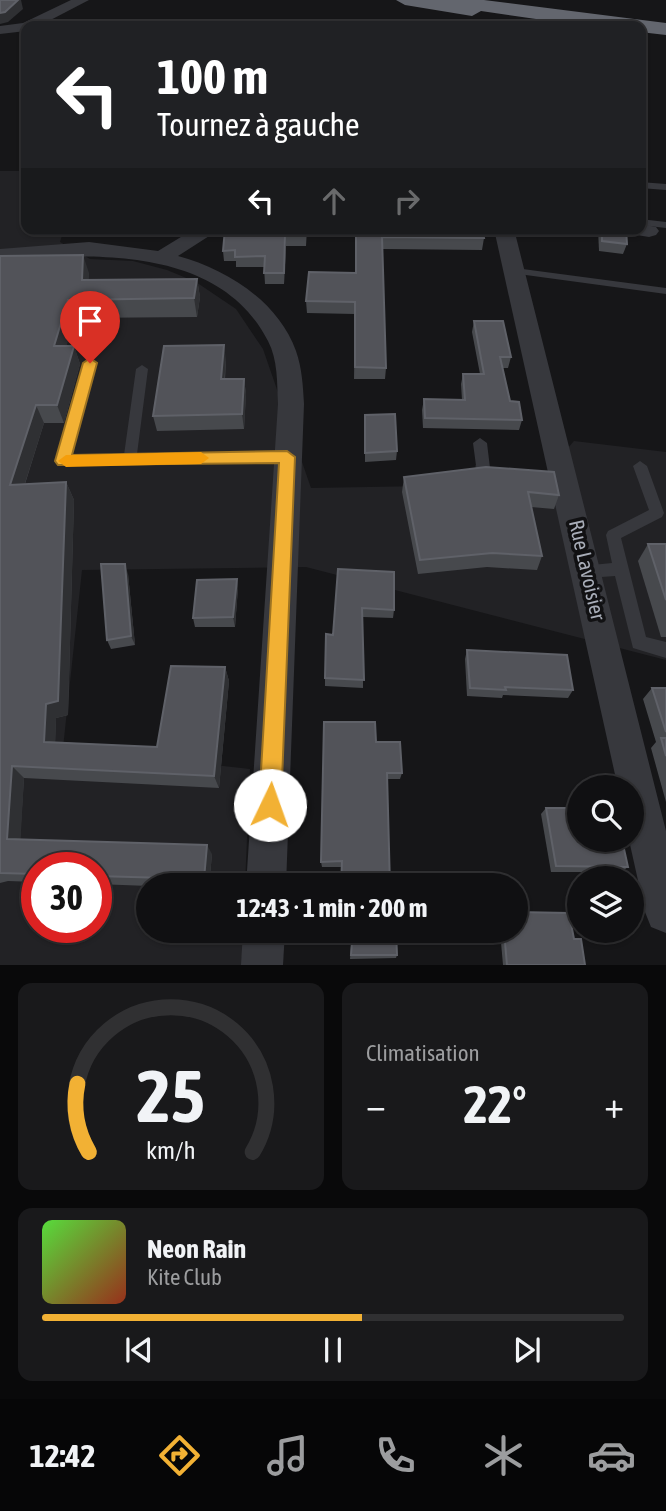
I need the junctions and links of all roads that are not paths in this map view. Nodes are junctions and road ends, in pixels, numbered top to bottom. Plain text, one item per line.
1 (82, 0) edge
2 (405, 0) edge
3 (447, 0) edge
4 (516, 14) junction
5 (39, 21) edge
6 (546, 21) edge
7 (553, 21) edge
8 (578, 21) edge
9 (578, 21) edge
10 (21, 28) edge
11 (646, 29) edge
12 (646, 29) edge
13 (0, 30) edge
14 (666, 31) edge
15 (646, 39) edge
16 (666, 42) edge
17 (646, 185) edge
18 (666, 187) edge
19 (198, 235) edge
20 (506, 235) edge
21 (0, 255) edge
22 (162, 258) junction
23 (515, 271) junction
24 (666, 291) edge
25 (90, 363) dead end
26 (142, 369) dead end
27 (480, 443) dead end
28 (287, 457) junction
29 (130, 459) junction
30 (640, 466) dead end
31 (512, 475) edge
32 (621, 569) junction
33 (587, 570) junction
34 (666, 650) edge
35 (267, 873) edge
36 (666, 912) edge
37 (263, 943) edge
38 (262, 965) edge

1 - 5 street
2 - 4 highway
3 - 4 highway
4 - 6 highway
4 - 7 highway
4 - 8 highway
4 - 9 highway
10 - 13 street
11 - 14 highway
12 - 14 highway
15 - 16 highway
17 - 18 lane
19 - 22 street
20 - 23 street, Rue Lavoisier
21 - 22 street
22 - 28 street
23 - 24 lane
23 - 33 street, Rue Lavoisier
25 - 29 lane
26 - 29 lane
27 - 31 lane
28 - 29 lane
28 - 35 street
30 - 32 lane
32 - 33 lane
32 - 34 lane
33 - 36 street, Rue Lavoisier
37 - 38 street

